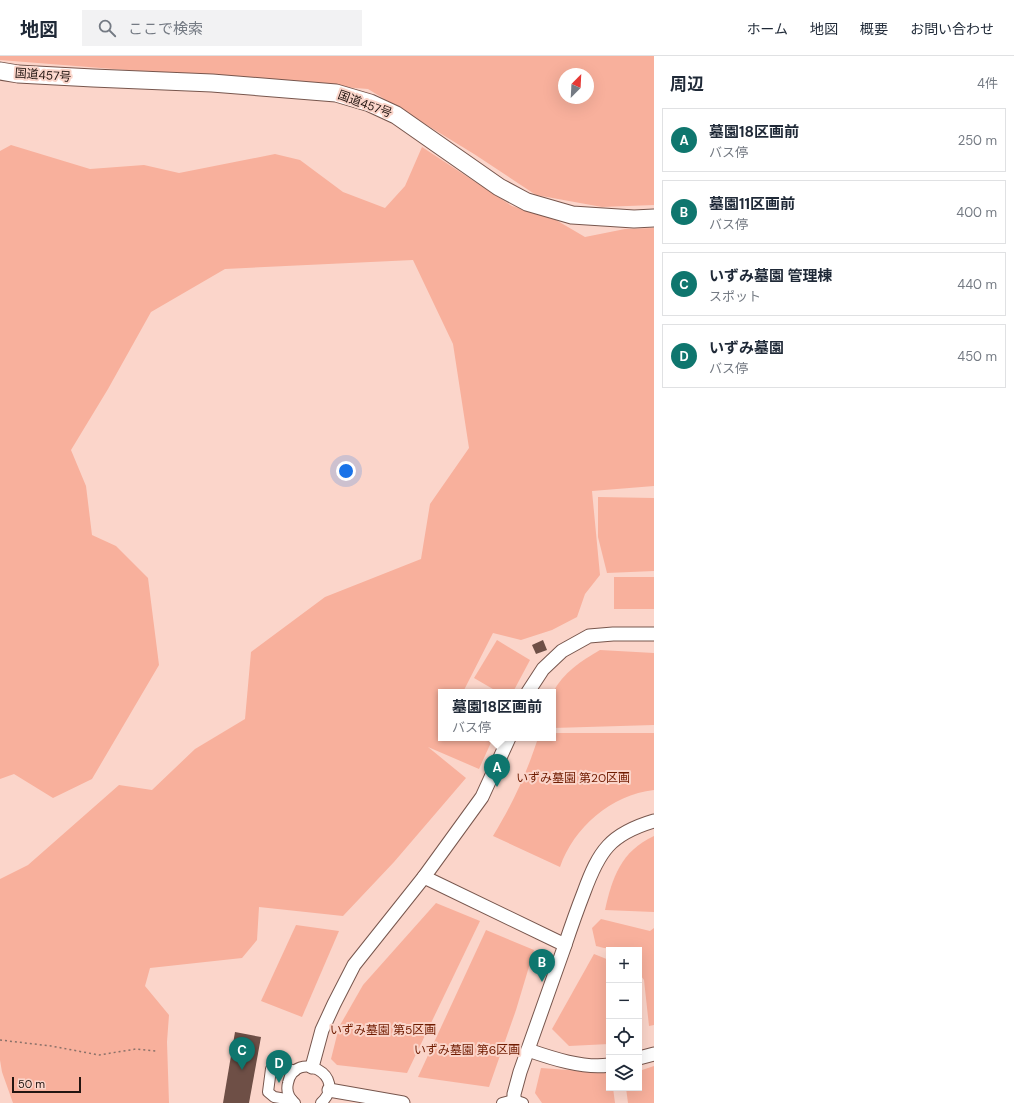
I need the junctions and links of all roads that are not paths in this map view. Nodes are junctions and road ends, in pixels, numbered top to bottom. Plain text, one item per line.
1 (0, 71) edge
2 (654, 218) edge
3 (654, 634) edge
4 (530, 689) edge
5 (507, 741) edge
6 (654, 821) edge
7 (424, 877) junction
8 (564, 945) junction
9 (528, 1050) junction
10 (654, 1054) edge
11 (642, 1057) edge
12 (606, 1065) edge
13 (312, 1067) junction
14 (295, 1071) junction
15 (329, 1090) junction
16 (293, 1101) edge
17 (513, 1102) edge
18 (321, 1103) edge
19 (403, 1103) edge

1 - 2 highway, 国道457号
3 - 4 street
5 - 7 street
6 - 8 street
7 - 8 street
7 - 13 street
8 - 9 street
9 - 12 street
9 - 17 street
10 - 11 street
13 - 14 street
13 - 15 street
14 - 16 street
14 - 16 street
15 - 18 street
15 - 19 street

